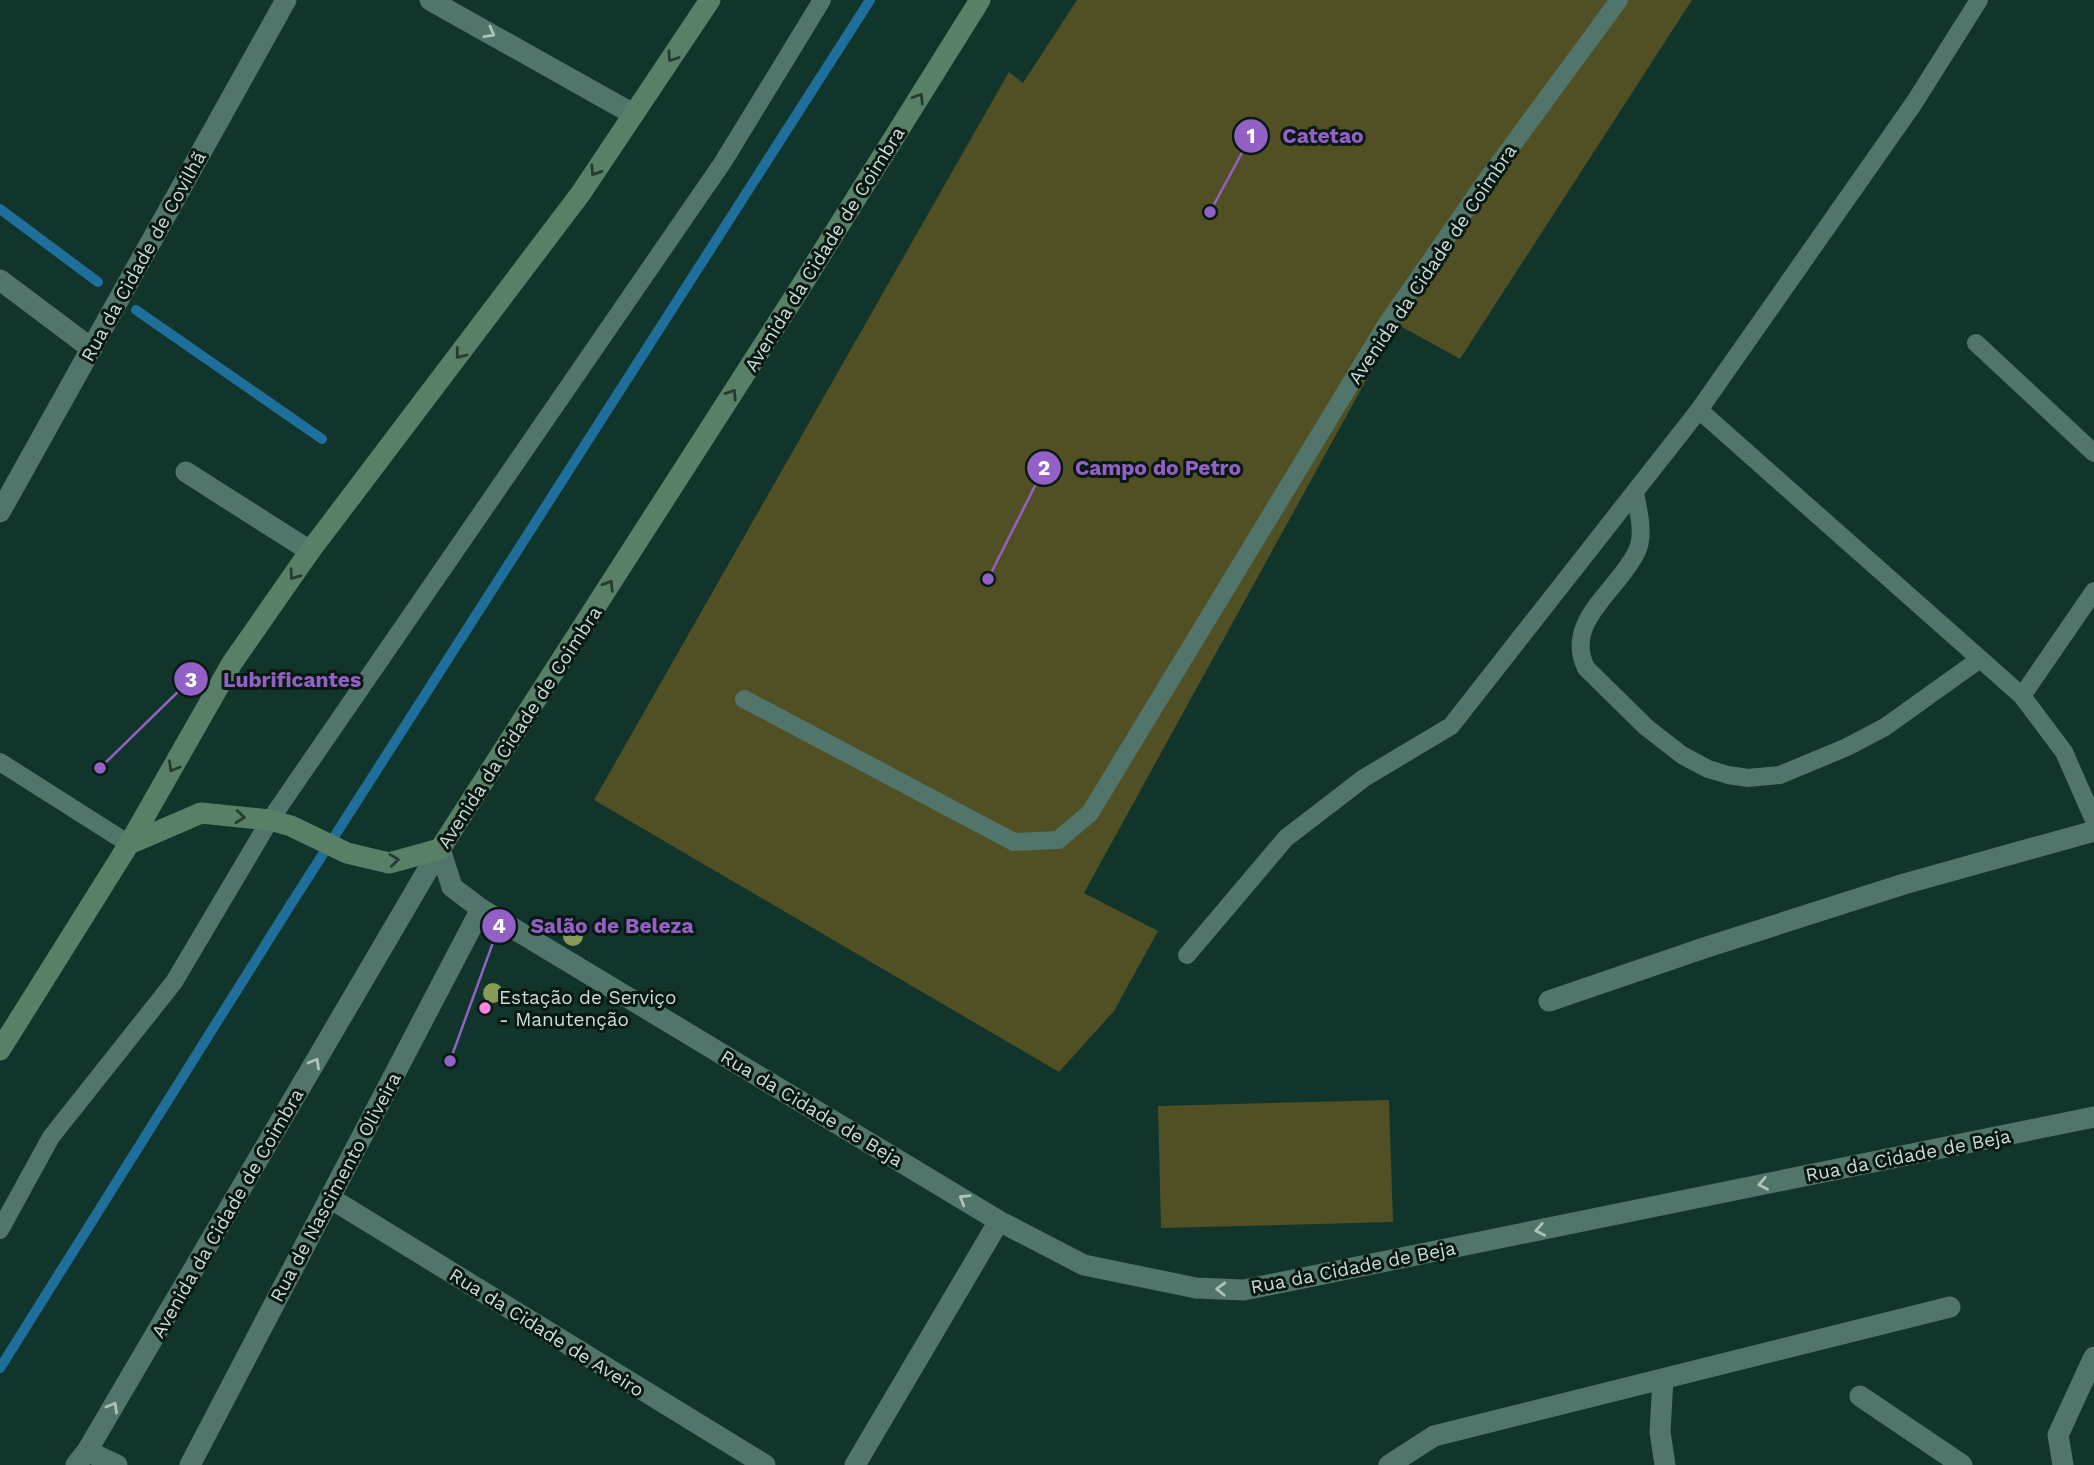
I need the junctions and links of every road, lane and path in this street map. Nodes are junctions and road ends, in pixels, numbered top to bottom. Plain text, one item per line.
1 (286, 0) edge
2 (430, 0) edge
3 (710, 0) edge
4 (822, 0) edge
5 (980, 0) edge
6 (1619, 0) edge
7 (1979, 0) edge
8 (633, 114) junction
9 (0, 279) edge
10 (1976, 343) dead end
11 (92, 349) junction
12 (1699, 410) junction
13 (2094, 453) edge
14 (186, 472) dead end
15 (1635, 492) junction
16 (0, 512) edge
17 (310, 551) junction
18 (2094, 591) edge
19 (1980, 659) junction
20 (2022, 696) junction
21 (744, 699) dead end
22 (0, 762) edge
23 (270, 820) junction
24 (2094, 820) edge
25 (2094, 831) edge
26 (129, 844) junction
27 (440, 849) junction
28 (481, 909) junction
29 (1187, 954) dead end
30 (1549, 1001) dead end
31 (0, 1051) edge
32 (2094, 1117) edge
33 (330, 1198) junction
34 (999, 1221) junction
35 (0, 1230) edge
36 (1950, 1307) dead end
37 (2094, 1357) edge
38 (1663, 1379) junction
39 (1860, 1396) dead end
40 (82, 1458) edge
41 (117, 1465) edge
42 (190, 1465) edge
43 (765, 1465) edge
44 (855, 1465) edge
45 (1389, 1465) edge
46 (1665, 1465) edge
47 (1962, 1465) edge
48 (2063, 1465) edge

1 - 11 street, Rua da Cidade de Covilhã
2 -> 8 street
3 -> 8 main road
4 - 23 lane
27 -> 5 main road, Avenida da Cidade de Coimbra
6 - 21 lane, Avenida da Cidade de Coimbra
7 - 12 lane
8 -> 17 main road
9 - 11 street
10 - 13 lane
11 - 16 street, Rua da Cidade de Covilhã
12 - 15 lane
12 - 19 lane
14 - 17 street
15 - 19 lane
15 - 29 lane
17 -> 26 main road
18 - 20 lane
19 - 20 lane
20 - 24 lane
22 - 26 lane
26 -> 23 main road
23 -> 27 main road
23 - 35 lane
25 - 30 street
26 - 31 main road
27 - 28 street, Rua da Cidade de Beja
40 -> 27 street, Avenida da Cidade de Coimbra
28 - 33 street, Rua de Nascimento Oliveira
34 -> 28 street, Rua da Cidade de Beja
32 -> 34 street, Rua da Cidade de Beja
33 - 42 street, Rua de Nascimento Oliveira
33 - 43 street, Rua da Cidade de Aveiro
34 - 44 street
36 - 38 street
37 - 48 street
38 - 45 street
38 - 46 street
39 - 47 street
40 - 41 street

